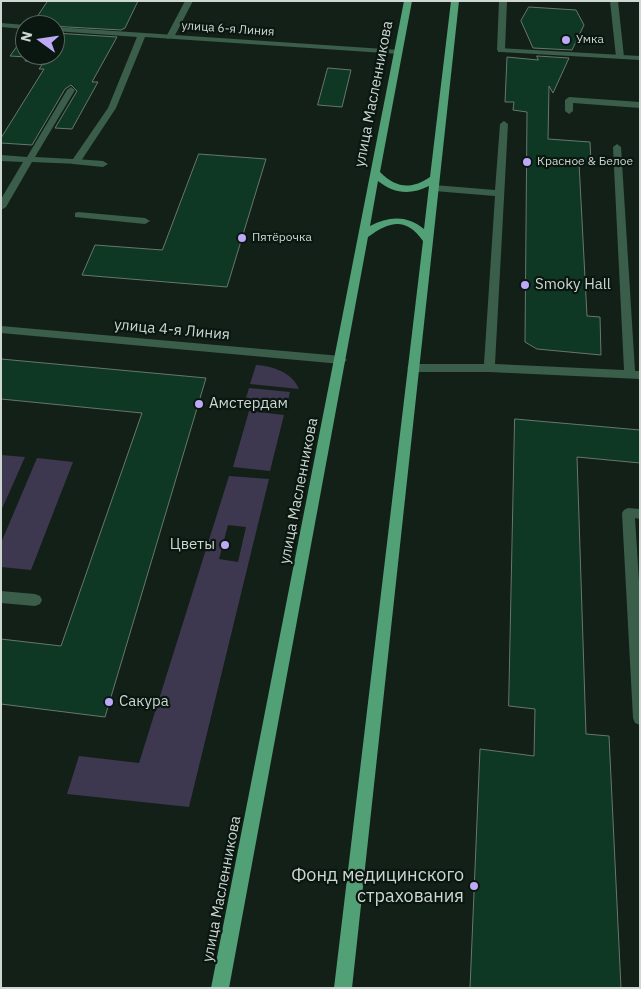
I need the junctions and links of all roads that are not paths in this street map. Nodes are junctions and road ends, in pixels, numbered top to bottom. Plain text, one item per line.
1 (189, 1) edge
2 (408, 1) edge
3 (455, 1) edge
4 (503, 1) edge
5 (614, 1) edge
6 (1, 25) edge
7 (15, 26) edge
8 (65, 30) edge
9 (142, 35) junction
10 (170, 37) junction
11 (399, 52) junction
12 (620, 57) junction
13 (639, 58) edge
14 (71, 90) dead end
15 (640, 105) edge
16 (569, 111) dead end
17 (504, 124) dead end
18 (617, 147) dead end
19 (1, 158) edge
20 (29, 160) junction
21 (76, 162) junction
22 (103, 164) dead end
23 (376, 174) junction
24 (434, 183) junction
25 (499, 193) junction
26 (1, 207) edge
27 (78, 215) dead end
28 (145, 221) dead end
29 (364, 235) junction
30 (428, 240) junction
31 (1, 329) edge
32 (341, 360) junction
33 (413, 368) junction
34 (489, 368) junction
35 (635, 374) edge
36 (640, 514) edge
37 (1, 597) edge
38 (34, 600) dead end
39 (640, 718) edge
40 (220, 988) edge
41 (343, 988) edge

1 - 10 street
2 - 11 main road, улица Масленникова
3 - 24 main road
4 - 12 street
5 - 12 street
6 - 7 street
8 - 9 street, улица 6-я Линия
9 - 10 street, улица 6-я Линия
9 - 21 street
10 - 11 street, улица 6-я Линия
11 - 23 main road, улица Масленникова
12 - 13 street
14 - 20 street
15 - 16 street
17 - 25 street
18 - 35 street
19 - 20 street
20 - 21 street
20 - 26 street
21 - 22 street
23 - 24 main road
23 - 29 main road, улица Масленникова
24 - 25 street
24 - 30 main road
25 - 34 street
27 - 28 street
29 - 30 main road
29 - 32 main road, улица Масленникова
30 - 33 main road
31 - 32 street, улица 4-я Линия
32 - 40 main road, улица Масленникова
33 - 34 street
33 - 41 main road
34 - 35 street
36 - 39 street
37 - 38 street

